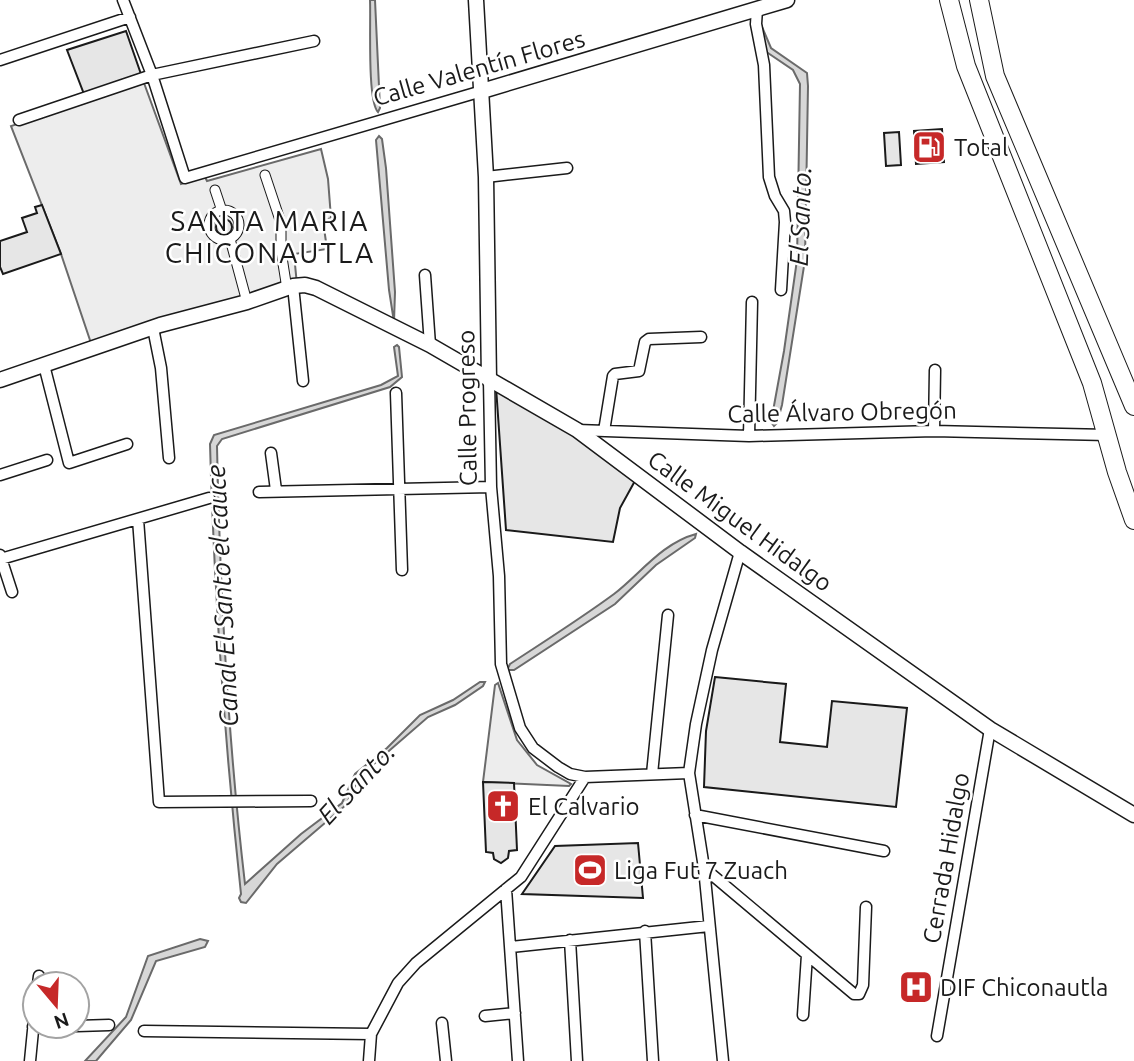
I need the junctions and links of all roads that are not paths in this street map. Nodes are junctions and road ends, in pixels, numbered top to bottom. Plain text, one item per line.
1 (122, 0) edge
2 (476, 0) edge
3 (787, 0) edge
4 (949, 0) edge
5 (979, 0) edge
6 (757, 9) junction
7 (130, 17) junction
8 (314, 41) dead end
9 (0, 60) edge
10 (152, 75) junction
11 (482, 91) junction
12 (19, 120) dead end
13 (567, 169) dead end
14 (265, 175) dead end
15 (486, 177) junction
16 (215, 190) dead end
17 (222, 211) junction
18 (230, 239) junction
19 (425, 275) dead end
20 (295, 287) junction
21 (781, 290) dead end
22 (247, 302) junction
23 (752, 302) dead end
24 (153, 328) junction
25 (701, 337) dead end
26 (430, 345) junction
27 (44, 365) junction
28 (935, 370) dead end
29 (0, 380) edge
30 (489, 380) junction
31 (303, 381) dead end
32 (396, 393) dead end
33 (1134, 406) edge
34 (577, 430) junction
35 (604, 431) junction
36 (934, 431) junction
37 (1108, 435) junction
38 (749, 436) junction
39 (127, 444) dead end
40 (271, 453) dead end
41 (169, 458) dead end
42 (47, 460) dead end
43 (0, 475) edge
44 (491, 486) junction
45 (401, 488) junction
46 (276, 491) junction
47 (259, 492) dead end
48 (209, 498) dead end
49 (138, 519) junction
50 (1134, 520) edge
51 (740, 552) junction
52 (1, 557) edge
53 (402, 570) dead end
54 (12, 592) dead end
55 (668, 615) dead end
56 (990, 729) junction
57 (689, 773) junction
58 (652, 774) junction
59 (585, 777) junction
60 (311, 801) dead end
61 (695, 815) junction
62 (1134, 815) edge
63 (884, 851) dead end
64 (704, 868) junction
65 (506, 889) junction
66 (866, 907) dead end
67 (709, 926) junction
68 (645, 932) junction
69 (569, 940) junction
70 (510, 947) junction
71 (807, 955) junction
72 (515, 1013) junction
73 (803, 1015) dead end
74 (485, 1016) dead end
75 (442, 1023) dead end
76 (91, 1026) edge
77 (109, 1026) dead end
78 (144, 1031) dead end
79 (371, 1034) junction
80 (937, 1036) dead end
81 (32, 1040) edge
82 (30, 1061) edge
83 (369, 1061) edge
84 (446, 1061) edge
85 (518, 1061) edge
86 (577, 1061) edge
87 (653, 1061) edge
88 (723, 1061) edge

1 - 7 street
2 - 11 street, Calle Progreso
3 - 6 street, Calle Valentín Flores
4 - 37 main road
5 - 33 main road
6 - 11 street, Calle Valentín Flores
6 - 21 street
7 - 9 street
7 - 10 street
8 - 10 street
10 - 11 street, Calle Valentín Flores
10 - 12 street
11 - 15 street, Calle Progreso
13 - 15 street
14 - 20 street
15 - 30 street, Calle Progreso
16 - 17 street
17 - 18 street
17 - 18 street
18 - 22 street
19 - 26 street
20 - 22 street
20 - 26 street, Calle Miguel Hidalgo
20 - 31 street
22 - 24 street
23 - 38 street
24 - 27 street
24 - 41 street
25 - 35 street
26 - 30 street, Calle Miguel Hidalgo
27 - 29 street
27 - 39 street
28 - 36 street
30 - 34 street, Calle Miguel Hidalgo
30 - 44 street, Calle Progreso
32 - 45 street
34 - 35 street, Calle Álvaro Obregón
34 - 51 street, Calle Miguel Hidalgo
35 - 38 street, Calle Álvaro Obregón
36 - 37 street, Calle Álvaro Obregón
36 - 38 street, Calle Álvaro Obregón
37 - 50 main road
40 - 46 street
42 - 43 street
44 - 45 street
44 - 59 street, Calle Progreso
45 - 46 street
45 - 53 street
46 - 47 street
48 - 49 street
49 - 52 street
49 - 60 street
51 - 56 street, Calle Miguel Hidalgo
51 - 57 street
52 - 54 street
55 - 58 street
56 - 62 street, Calle Miguel Hidalgo
56 - 80 street, Cerrada Hidalgo
57 - 58 street, Calle Progreso
57 - 61 street
58 - 59 street, Calle Progreso
59 - 65 street
61 - 63 street
61 - 64 street
64 - 67 street
64 - 71 street
65 - 70 street
65 - 79 street
66 - 71 street
67 - 68 street
67 - 88 street
68 - 69 street
68 - 87 street
69 - 70 street
69 - 86 street
70 - 72 street
71 - 73 street
72 - 74 street
72 - 85 street
75 - 84 street
76 - 77 street
78 - 79 street
79 - 83 street
81 - 82 street

